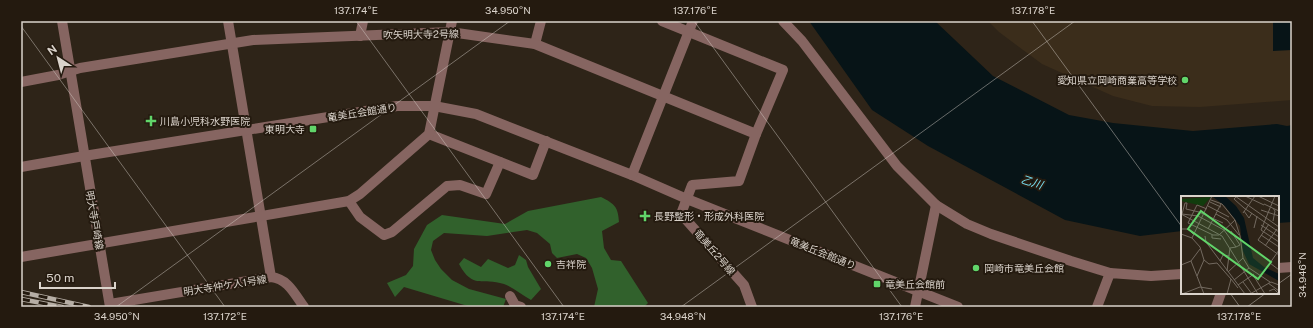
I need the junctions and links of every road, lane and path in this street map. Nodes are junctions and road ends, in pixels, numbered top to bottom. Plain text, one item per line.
1 (62, 21) edge
2 (228, 21) edge
3 (363, 21) edge
4 (452, 21) edge
5 (540, 21) edge
6 (662, 21) edge
7 (693, 21) edge
8 (783, 21) edge
9 (450, 32) junction
10 (689, 32) junction
11 (360, 36) junction
12 (232, 44) junction
13 (535, 44) junction
14 (70, 71) junction
15 (21, 82) edge
16 (663, 96) junction
17 (434, 106) junction
18 (246, 131) junction
19 (429, 134) junction
20 (756, 134) junction
21 (546, 141) junction
22 (84, 156) junction
23 (500, 162) junction
24 (21, 167) edge
25 (632, 175) junction
26 (687, 198) junction
27 (349, 201) junction
28 (936, 205) junction
29 (260, 216) junction
30 (99, 243) junction
31 (21, 257) edge
32 (1292, 267) edge
33 (1279, 268) edge
34 (1110, 273) junction
35 (1181, 274) edge
36 (271, 277) junction
37 (918, 291) junction
38 (1222, 294) edge
39 (510, 296) dead end
40 (110, 305) edge
41 (748, 305) edge
42 (304, 307) edge
43 (521, 307) edge
44 (915, 307) edge
45 (958, 307) edge
46 (1097, 307) edge
47 (1216, 307) edge

1 - 14 street, 明大寺戸崎線
2 - 12 street
3 - 11 street
4 - 9 street
5 - 13 street
6 - 10 street
7 - 10 street
8 - 28 street
9 - 11 street, 吹矢明大寺2号線
9 - 13 street, 吹矢明大寺2号線
9 - 17 street
10 - 16 street
10 - 20 street
11 - 12 street, 吹矢明大寺2号線
12 - 14 street, 吹矢明大寺2号線
12 - 18 street
13 - 16 street, 吹矢明大寺2号線
14 - 15 street, 吹矢明大寺2号線
14 - 22 street, 明大寺戸崎線
16 - 20 street, 吹矢明大寺2号線
16 - 25 street
17 - 18 street, 竜美丘会館通り
17 - 19 street
17 - 21 street, 竜美丘会館通り
18 - 22 street, 竜美丘会館通り
18 - 29 street
19 - 23 street
19 - 27 street
20 - 26 street
21 - 23 street
21 - 25 street, 竜美丘会館通り
22 - 24 street, 竜美丘会館通り
22 - 30 street, 明大寺戸崎線
23 - 27 street
25 - 26 street, 竜美丘会館通り
26 - 37 street, 竜美丘会館通り
26 - 41 street, 竜美丘2号線
27 - 29 street
28 - 34 street
28 - 37 street
29 - 30 street
29 - 36 street
30 - 31 street
30 - 40 street, 明大寺戸崎線
32 - 33 street
34 - 35 street
34 - 46 street
36 - 40 street, 明大寺仲ケ入1号線
36 - 42 street, 明大寺仲ケ入1号線
37 - 44 street
37 - 45 street, 竜美丘会館通り
38 - 47 street
39 - 43 street

